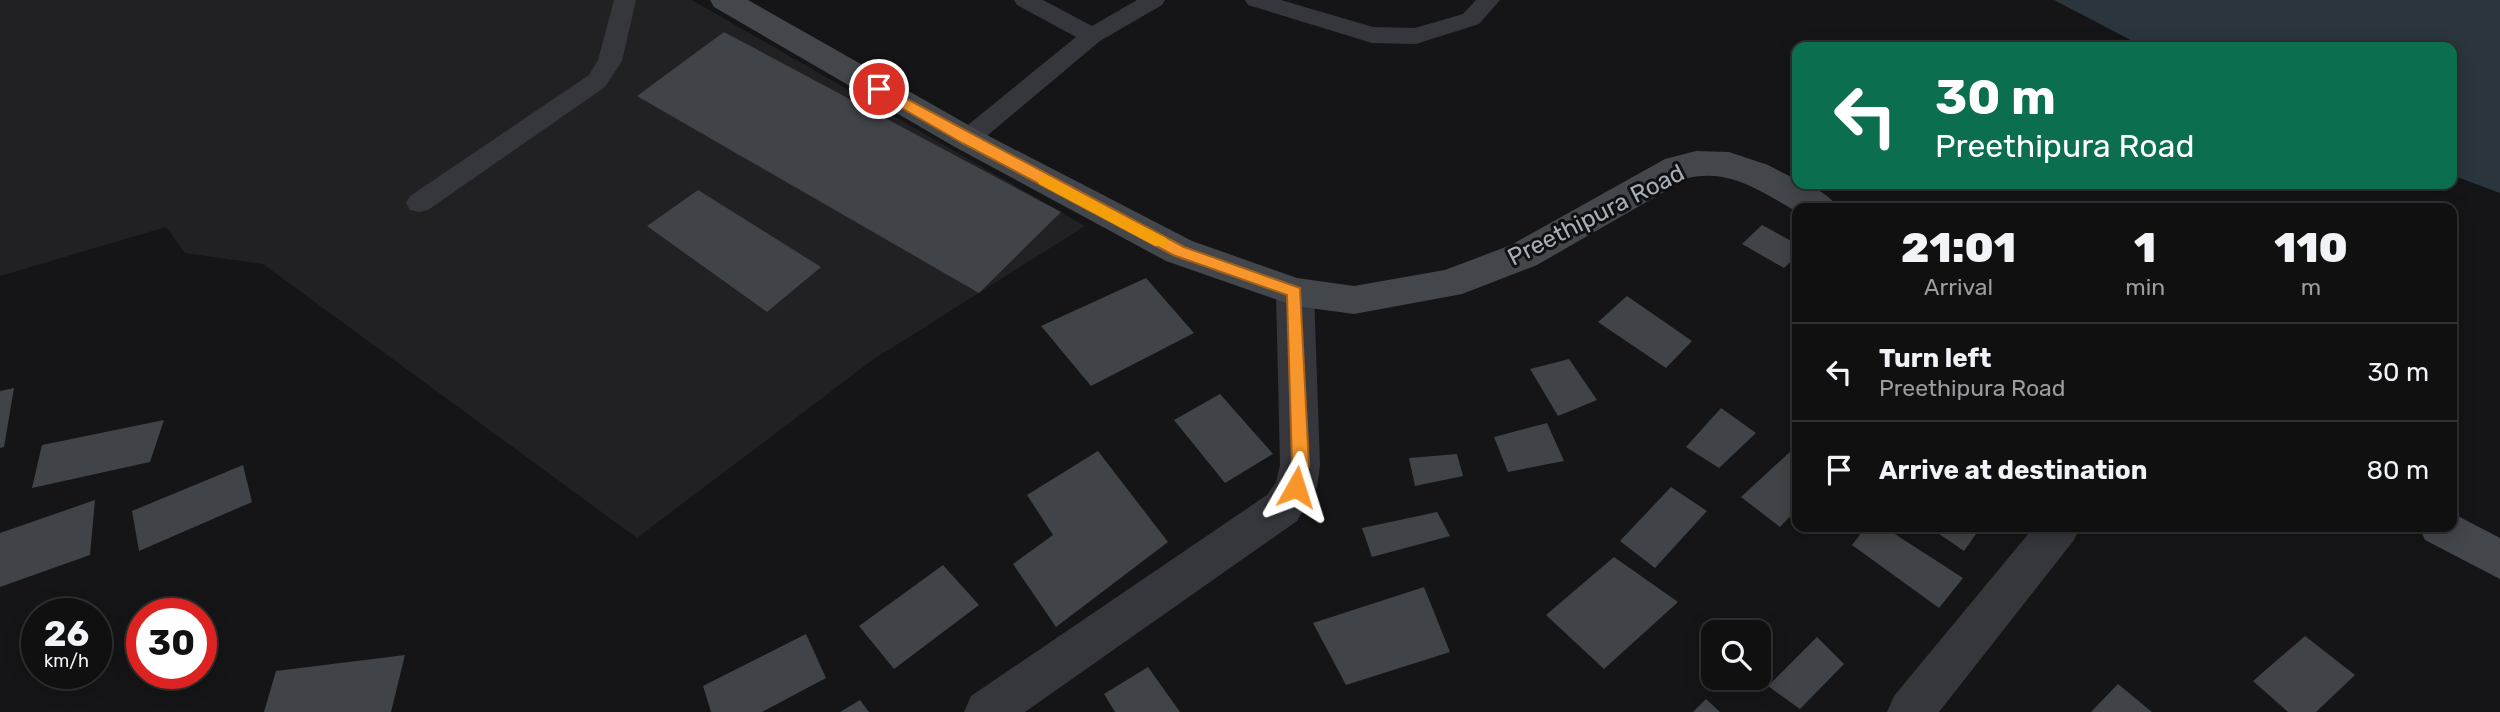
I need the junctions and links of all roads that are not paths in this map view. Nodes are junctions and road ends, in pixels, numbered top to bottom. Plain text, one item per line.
1 (625, 0) edge
2 (724, 0) edge
3 (1025, 0) edge
4 (1154, 0) edge
5 (1256, 0) edge
6 (1489, 0) edge
7 (1092, 36) junction
8 (967, 139) junction
9 (419, 203) dead end
10 (1810, 203) edge
11 (1295, 292) junction
12 (2055, 532) edge
13 (2449, 532) edge
14 (2500, 560) edge
15 (987, 712) edge
16 (1910, 712) edge

1 - 9 lane
2 - 8 street, Preethipura Road
3 - 7 lane
4 - 7 lane
5 - 6 lane
7 - 8 lane
8 - 11 street, Preethipura Road
10 - 11 street, Preethipura Road
11 - 15 street
12 - 16 street
13 - 14 street

